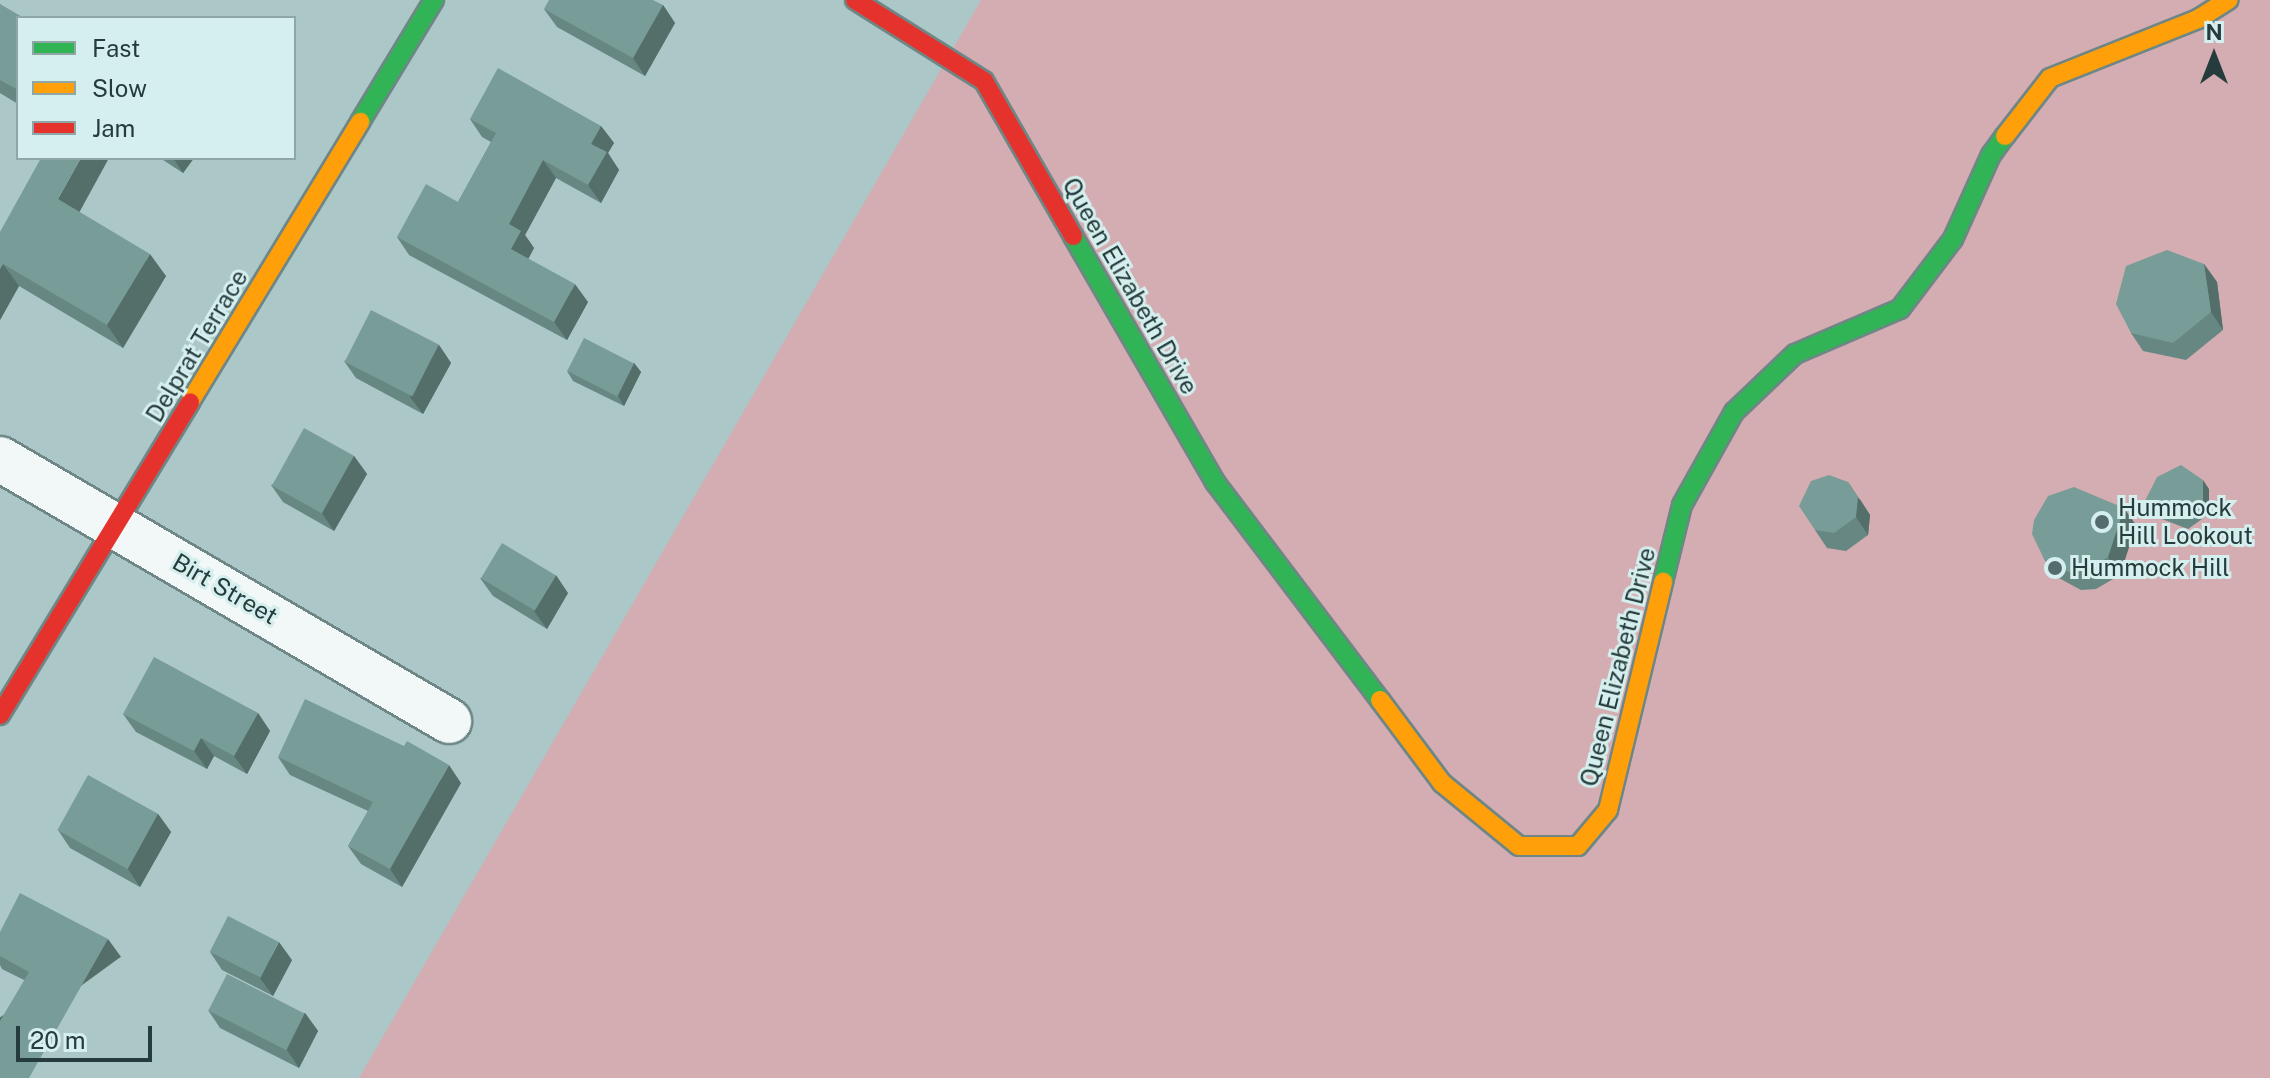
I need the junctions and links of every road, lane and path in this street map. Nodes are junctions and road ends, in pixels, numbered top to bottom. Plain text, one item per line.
1 (434, 0) edge
2 (855, 0) edge
3 (2229, 0) edge
4 (0, 459) edge
5 (116, 526) junction
6 (0, 715) edge
7 (449, 721) dead end

1 - 5 street, Delprat Terrace
2 - 3 street, Queen Elizabeth Drive
4 - 5 street, Birt Street
5 - 6 street, Delprat Terrace
5 - 7 street, Birt Street

